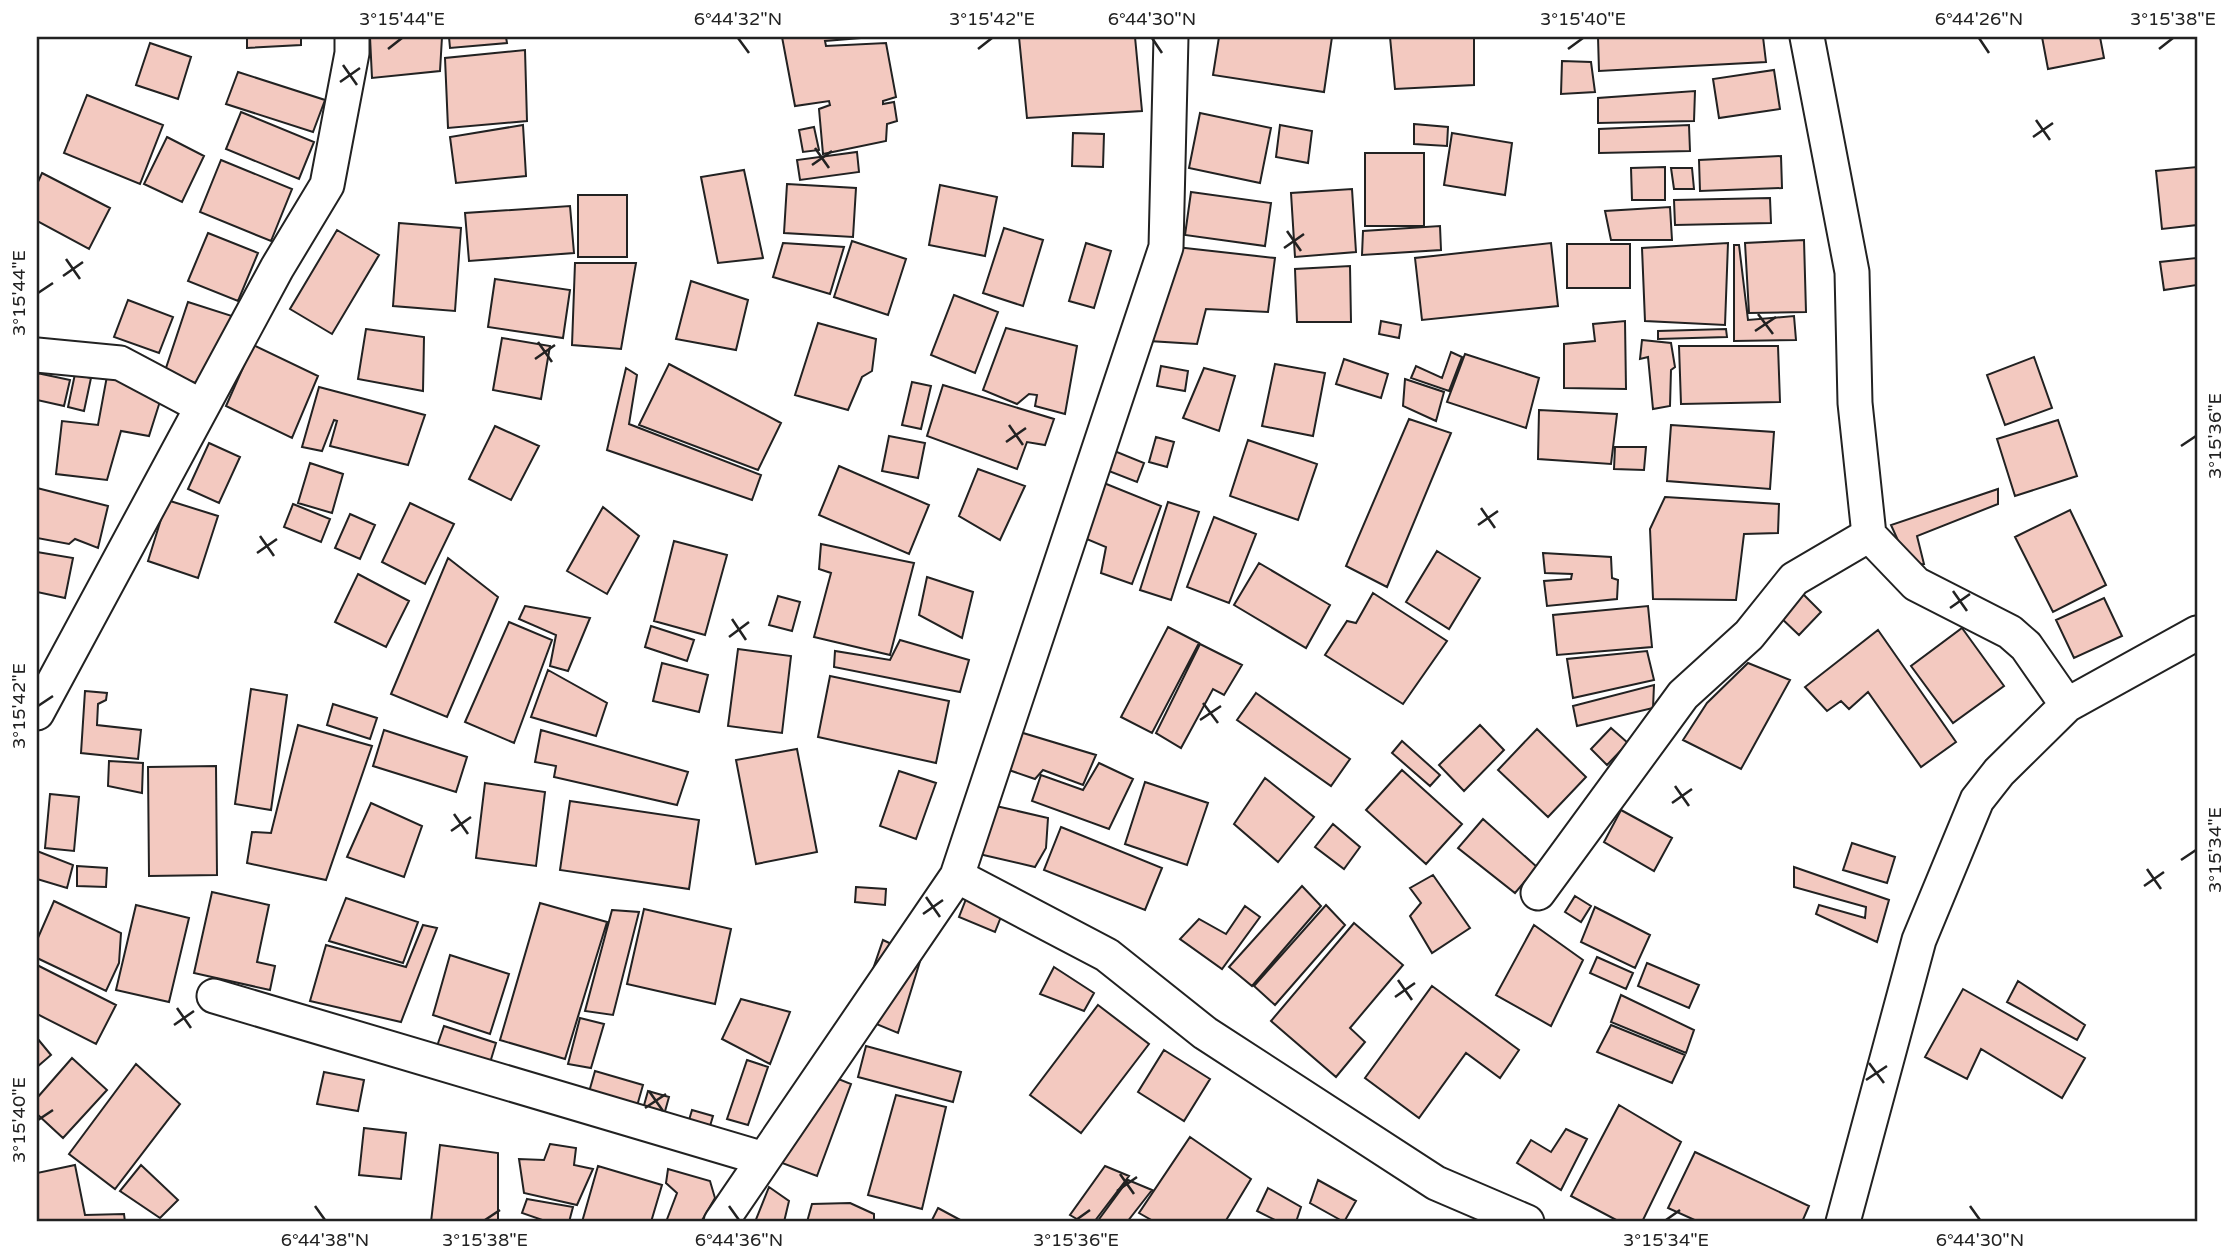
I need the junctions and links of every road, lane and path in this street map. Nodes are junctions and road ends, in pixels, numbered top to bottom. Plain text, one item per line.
1 (352, 37) edge
2 (1171, 37) edge
3 (1807, 37) edge
4 (37, 355) edge
5 (201, 406) junction
6 (1869, 536) junction
7 (2197, 633) edge
8 (2067, 705) junction
9 (37, 713) edge
10 (957, 876) junction
11 (1538, 893) dead end
12 (214, 996) dead end
13 (764, 1158) junction
14 (721, 1222) edge
15 (1527, 1222) edge
16 (1843, 1222) edge

1 - 5 street
2 - 10 street
3 - 6 street
4 - 5 street
5 - 9 street
6 - 8 street
6 - 11 street
7 - 8 street
8 - 16 street
10 - 13 street
10 - 15 street
12 - 13 street
13 - 14 street

